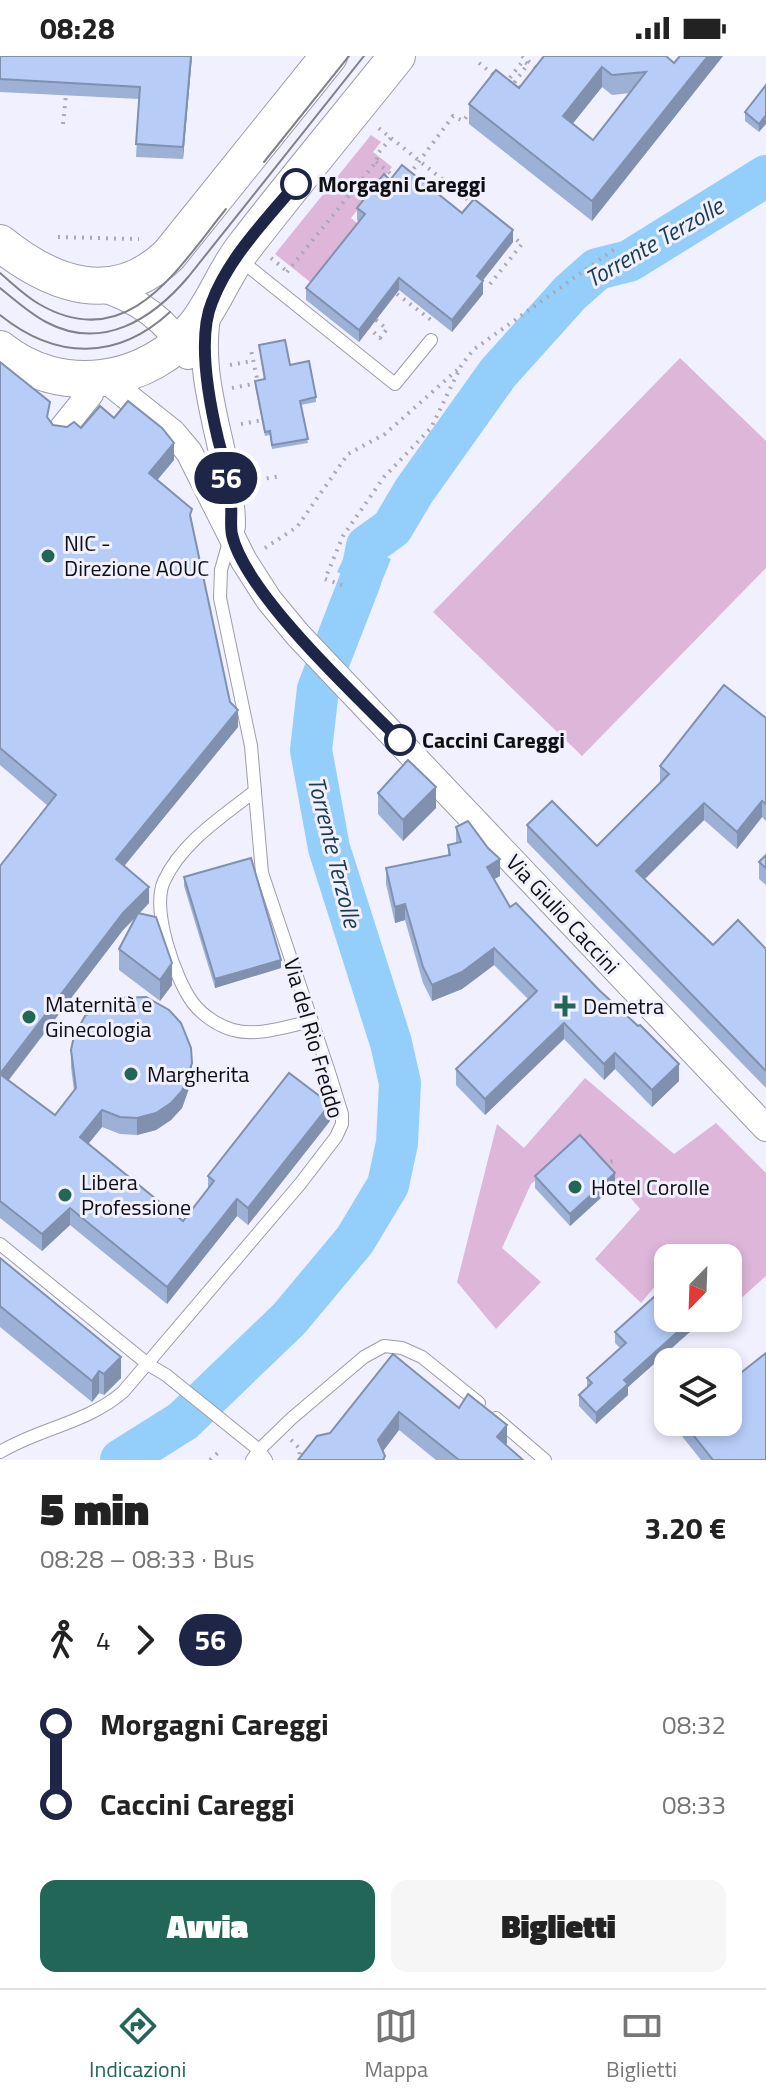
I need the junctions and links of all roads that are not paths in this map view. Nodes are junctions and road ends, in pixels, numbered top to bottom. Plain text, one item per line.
1 (329, 56) edge
2 (383, 62) edge
3 (260, 204) dead end
4 (0, 243) edge
5 (253, 256) junction
6 (93, 286) junction
7 (178, 330) junction
8 (431, 340) road end
9 (0, 349) edge
10 (97, 387) junction
11 (221, 395) junction
12 (62, 429) edge
13 (232, 534) junction
14 (255, 791) junction
15 (312, 1021) junction
16 (766, 1128) edge
17 (0, 1244) edge
18 (149, 1365) junction
19 (0, 1452) edge
20 (259, 1457) edge
21 (545, 1460) edge

1 - 6 main road
2 - 3 lane
2 - 5 main road
4 - 6 main road
5 - 7 main road
5 - 8 lane
6 - 7 street
7 - 10 main road
7 - 11 street
7 - 11 street
9 - 10 main road
10 - 12 street
10 - 13 street, Via Giulio Caccini
11 - 13 street
13 - 14 lane, Via del Rio Freddo
13 - 16 street, Via Giulio Caccini
14 - 15 lane, Via del Rio Freddo
14 - 15 lane
15 - 18 lane, Via del Rio Freddo
17 - 18 lane
18 - 19 lane, Via del Rio Freddo
18 - 20 lane
20 - 21 lane

